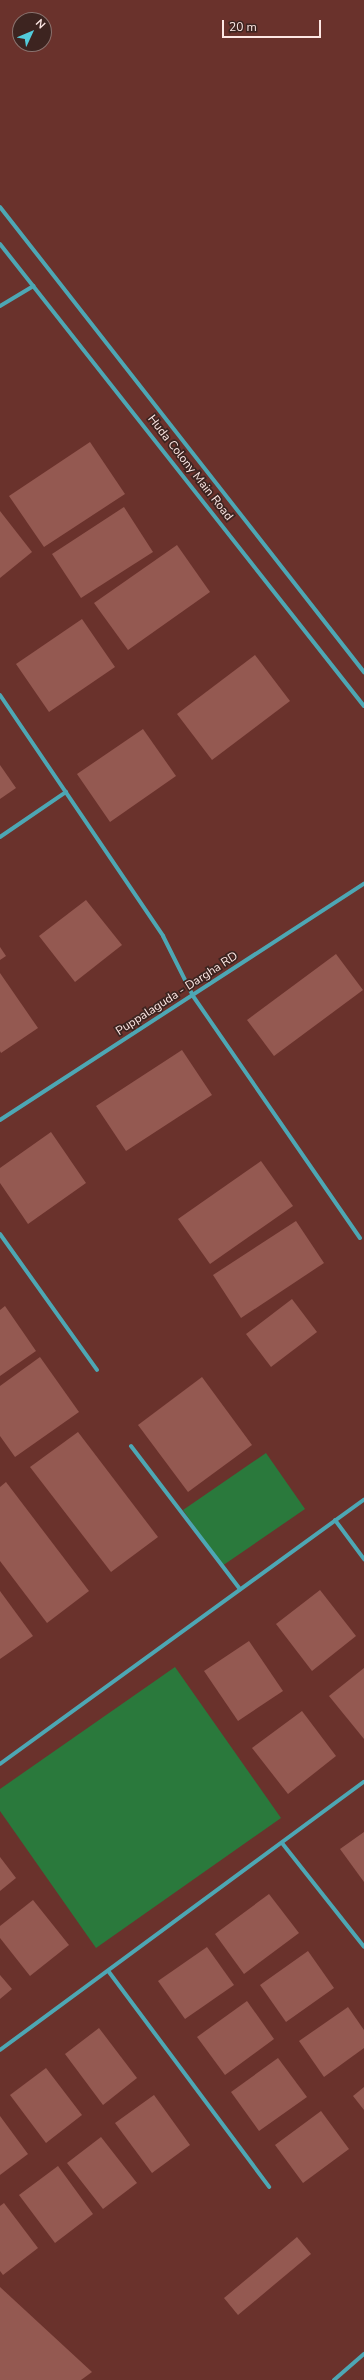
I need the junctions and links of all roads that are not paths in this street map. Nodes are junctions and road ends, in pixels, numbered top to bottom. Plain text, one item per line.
1 (0, 207) edge
2 (0, 244) edge
3 (33, 286) junction
4 (0, 306) edge
5 (364, 672) edge
6 (0, 695) edge
7 (364, 706) edge
8 (66, 792) junction
9 (0, 837) edge
10 (364, 884) edge
11 (193, 996) junction
12 (0, 1120) edge
13 (0, 1234) edge
14 (360, 1238) dead end
15 (97, 1370) dead end
16 (131, 1446) dead end
17 (364, 1500) edge
18 (335, 1520) junction
19 (364, 1559) edge
20 (240, 1589) junction
21 (0, 1764) edge
22 (364, 1782) edge
23 (282, 1843) junction
24 (364, 1947) edge
25 (109, 1972) junction
26 (0, 2050) edge
27 (269, 2187) dead end
28 (364, 2354) edge
29 (334, 2380) edge

1 - 5 street
2 - 3 street, Huda Colony Main Road
3 - 4 street
3 - 7 street, Huda Colony Main Road
6 - 8 street
8 - 9 street
8 - 11 street
10 - 11 street, Puppalaguda - Dargha RD
11 - 12 street, Puppalaguda - Dargha RD
11 - 14 street
13 - 15 street
16 - 20 street
17 - 18 street
18 - 19 street
18 - 20 street
20 - 21 street
22 - 23 street
23 - 24 street
23 - 25 street
25 - 26 street
25 - 27 street
28 - 29 street

